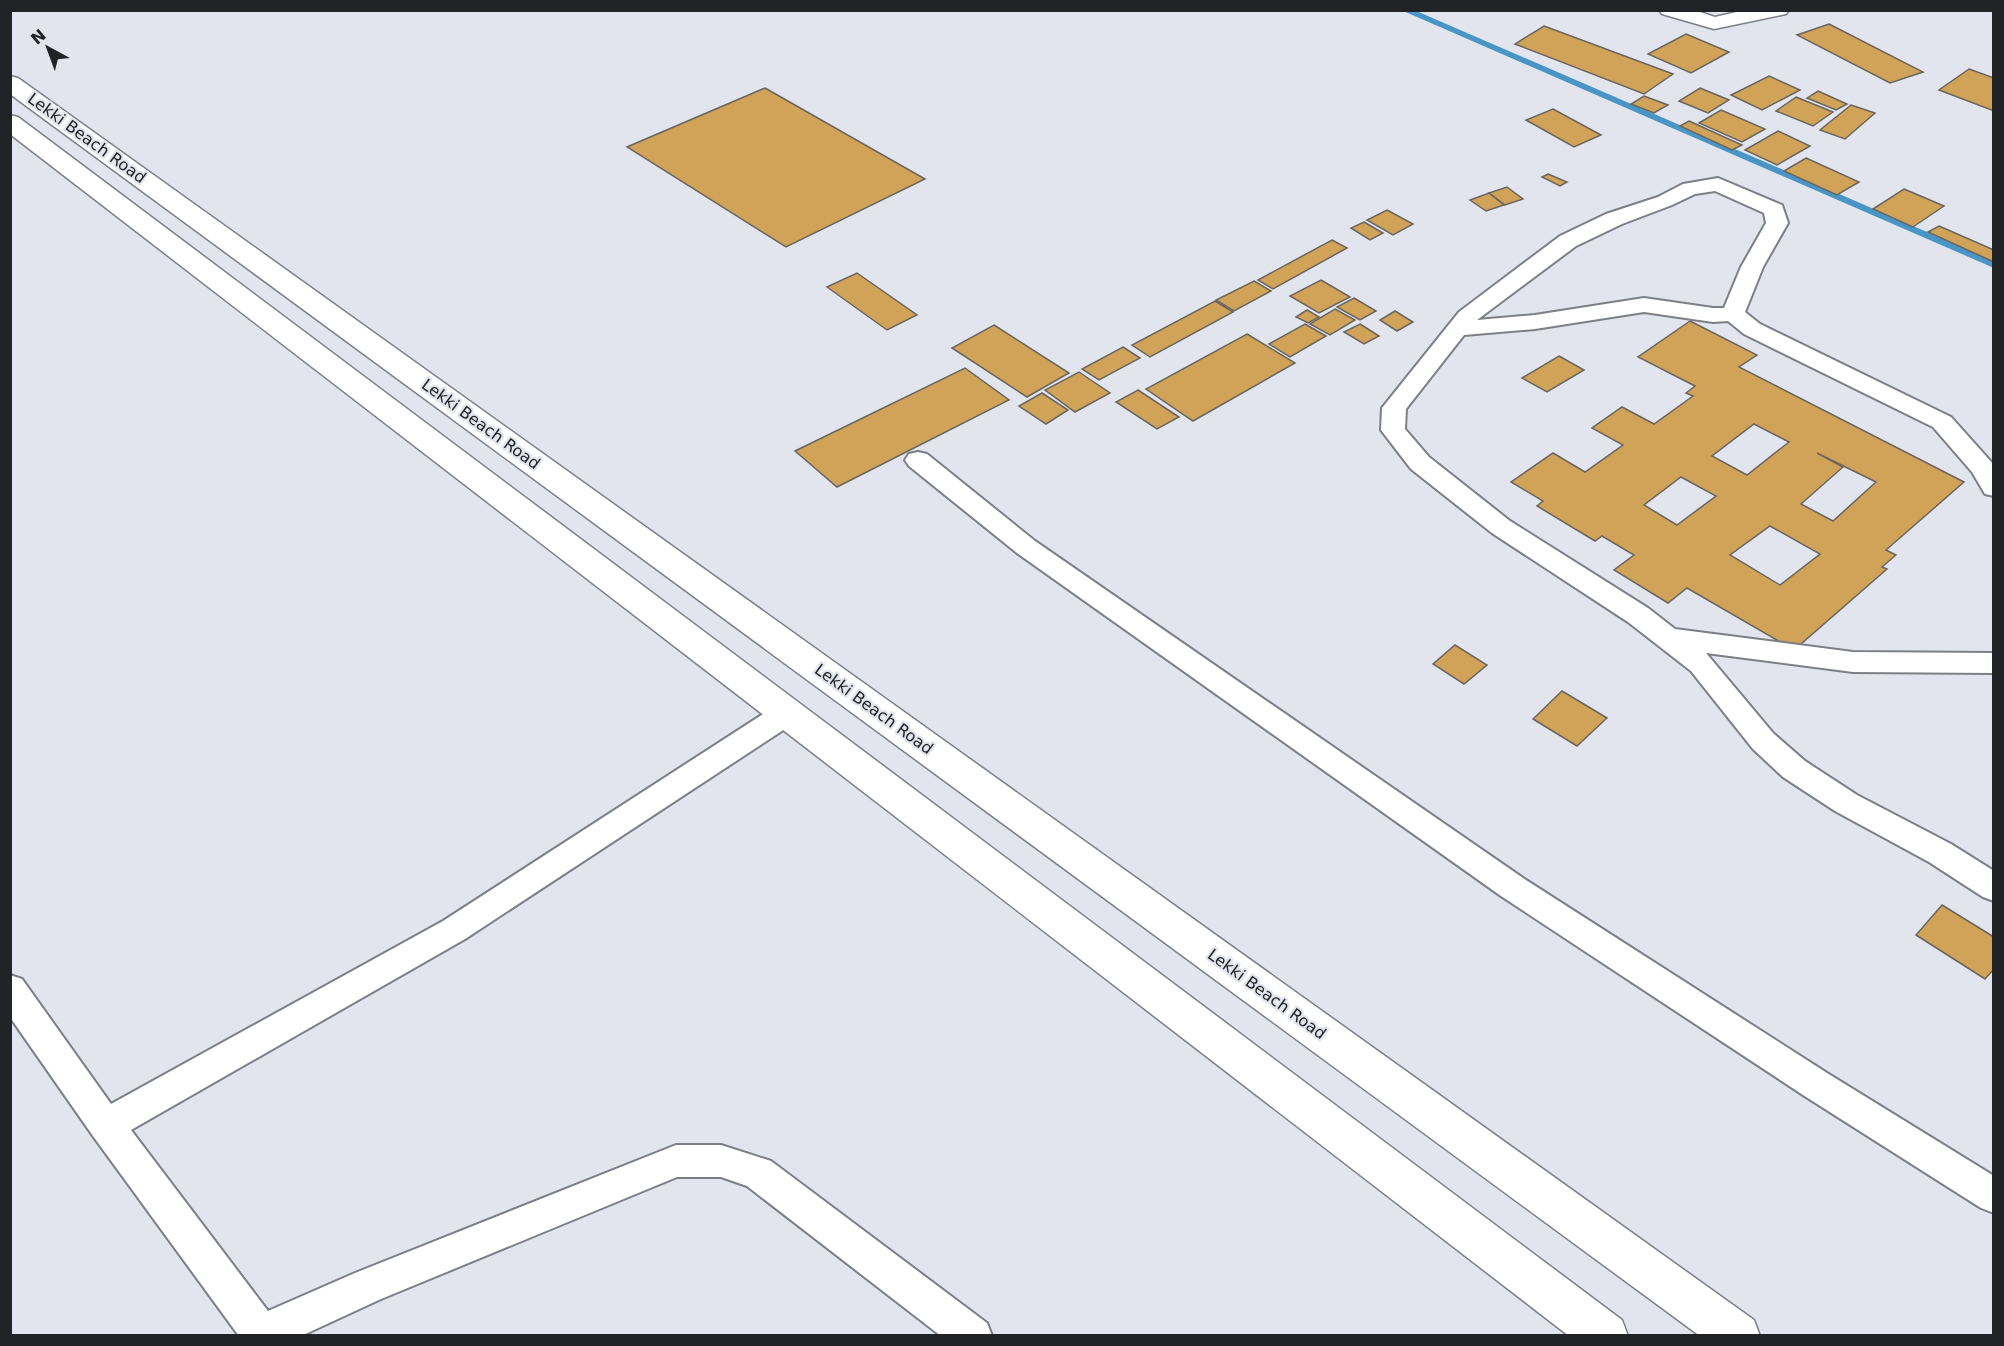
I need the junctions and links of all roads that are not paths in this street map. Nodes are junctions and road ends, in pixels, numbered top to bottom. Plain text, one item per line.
1 (1669, 10) edge
2 (1772, 13) edge
3 (10, 83) edge
4 (10, 122) edge
5 (1734, 314) junction
6 (1457, 329) junction
7 (918, 460) dead end
8 (1994, 488) edge
9 (1668, 638) junction
10 (1994, 663) edge
11 (788, 712) junction
12 (1994, 888) edge
13 (10, 989) edge
14 (106, 1125) junction
15 (1994, 1196) edge
16 (262, 1335) edge
17 (973, 1335) edge
18 (1606, 1335) edge
19 (1738, 1335) edge

1 - 2 main road
3 - 19 main road, Lekki Beach Road
4 - 11 main road, Lekki Beach Road
5 - 6 lane
5 - 6 lane
5 - 8 lane
6 - 9 lane
7 - 15 lane
9 - 10 lane
9 - 12 lane
11 - 14 lane
11 - 18 main road, Lekki Beach Road
13 - 14 lane
14 - 16 lane
16 - 17 lane

